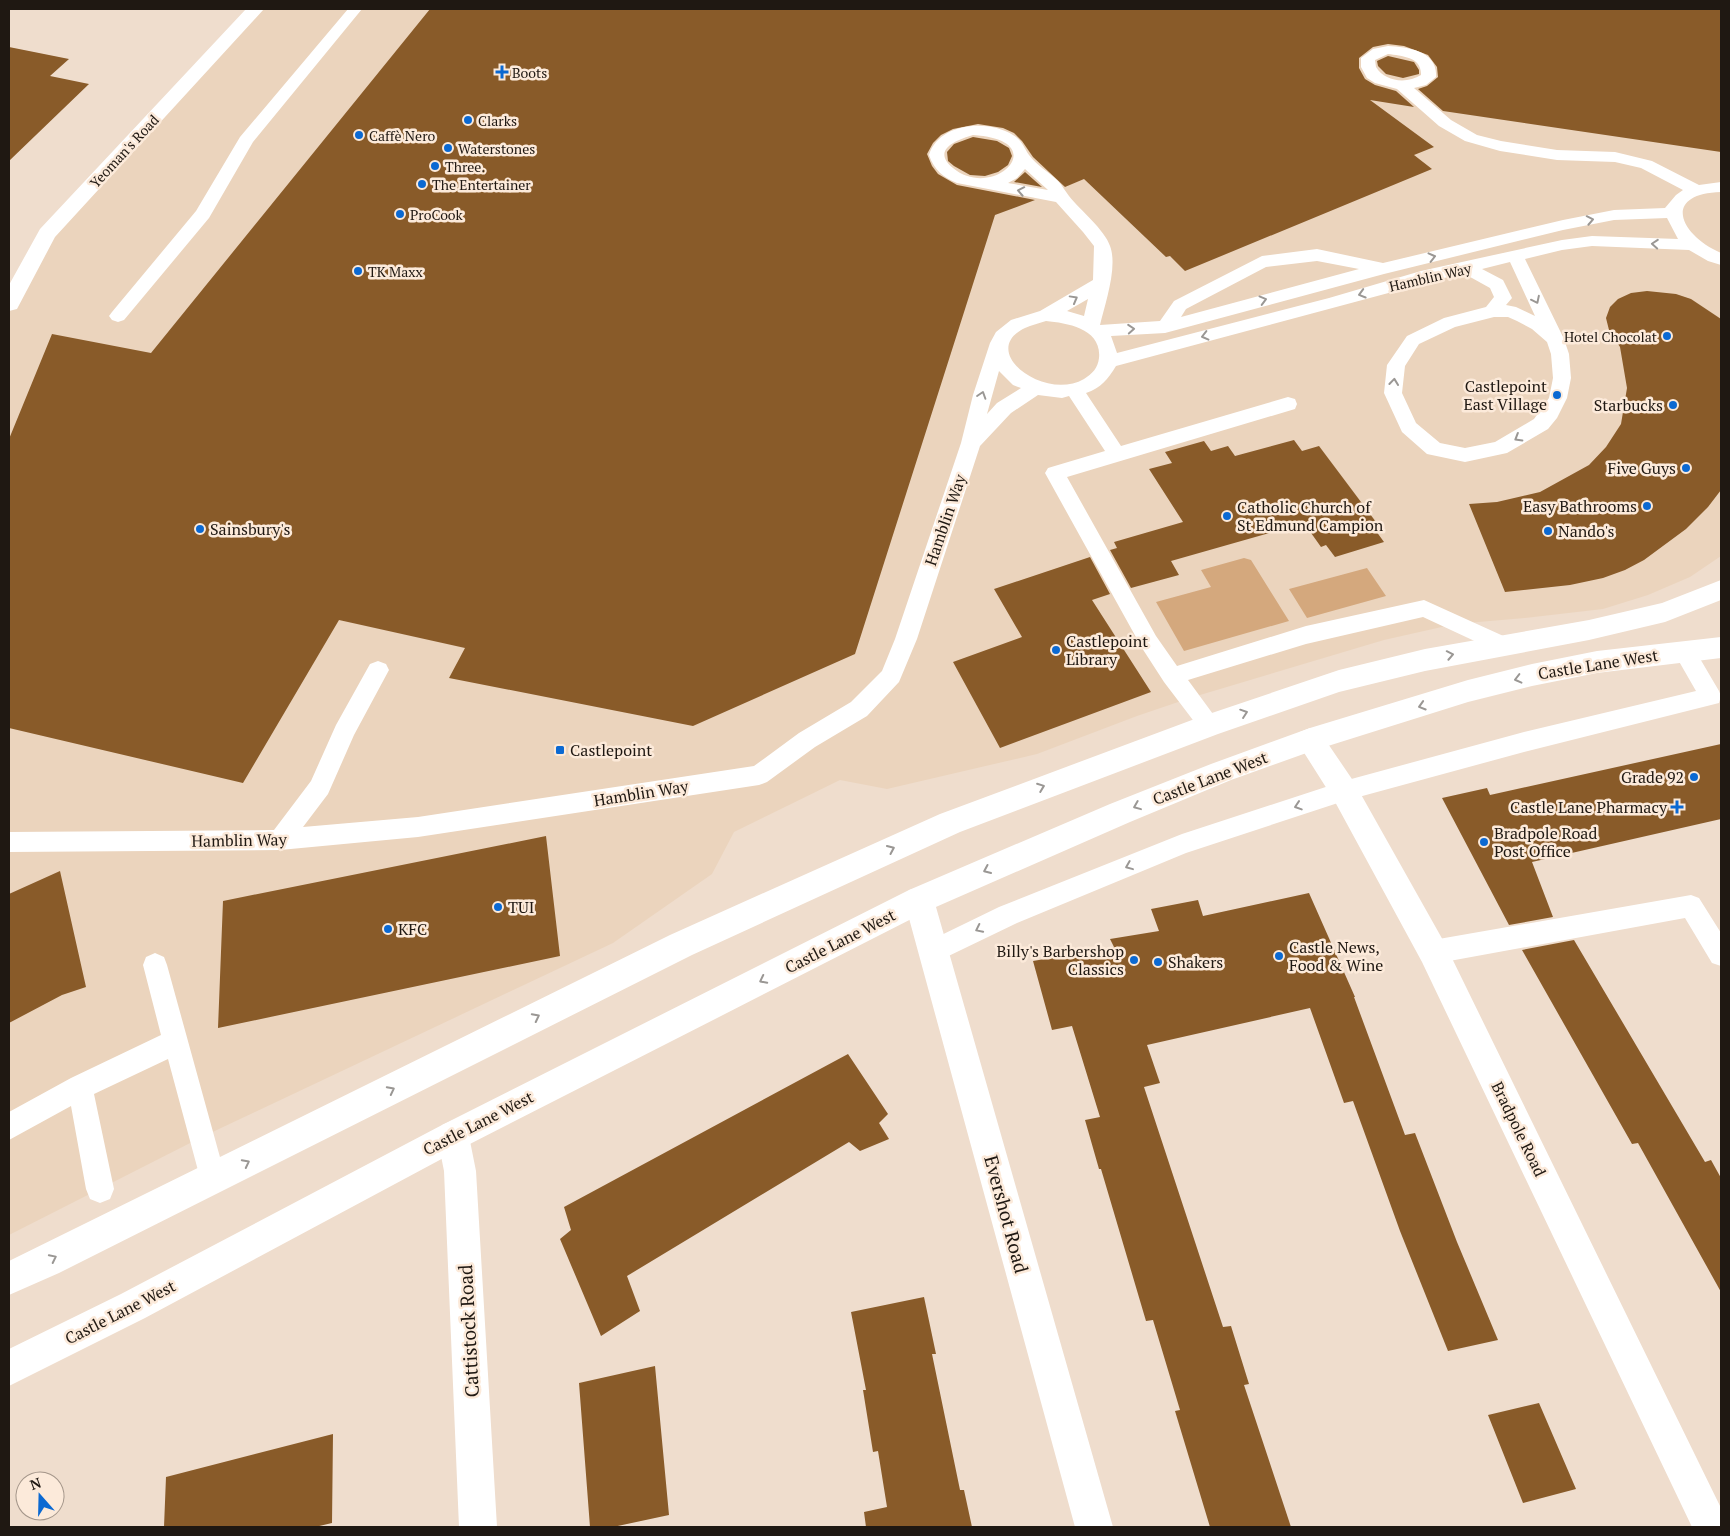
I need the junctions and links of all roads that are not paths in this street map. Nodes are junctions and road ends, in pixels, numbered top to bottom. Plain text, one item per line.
1 (254, 9) edge
2 (355, 9) edge
3 (1402, 86) dead end
4 (1022, 157) junction
5 (982, 183) junction
6 (1721, 187) edge
7 (1696, 190) junction
8 (1060, 198) junction
9 (1674, 209) junction
10 (1694, 244) junction
11 (1515, 256) junction
12 (1720, 260) edge
13 (1384, 268) junction
14 (1467, 268) junction
15 (1101, 282) junction
16 (9, 304) edge
17 (1494, 311) junction
18 (1046, 314) junction
19 (118, 316) dead end
20 (1165, 326) junction
21 (1094, 329) junction
22 (1555, 339) junction
23 (999, 344) junction
24 (1109, 361) junction
25 (1036, 388) junction
26 (1074, 389) junction
27 (1288, 404) dead end
28 (971, 443) junction
29 (1117, 454) junction
30 (1721, 590) edge
31 (1503, 645) junction
32 (1721, 647) edge
33 (1684, 651) junction
34 (378, 670) dead end
35 (1172, 676) junction
36 (1210, 725) junction
37 (1310, 740) junction
38 (1344, 791) junction
39 (9, 826) edge
40 (280, 840) junction
41 (113, 841) junction
42 (9, 842) edge
43 (9, 858) edge
44 (919, 900) junction
45 (934, 950) junction
46 (1433, 952) junction
47 (1721, 955) edge
48 (154, 965) dead end
49 (175, 1042) junction
50 (80, 1087) junction
51 (9, 1127) edge
52 (453, 1136) junction
53 (213, 1179) junction
54 (100, 1190) dead end
55 (9, 1278) edge
56 (9, 1368) edge
57 (478, 1527) edge
58 (1094, 1527) edge
59 (1711, 1527) edge

1 - 16 main road, Yeoman's Road
2 - 19 lane
3 - 7 lane
4 - 5 lane
4 - 5 lane
4 - 8 lane
8 -> 5 lane
6 - 7 lane
7 - 9 lane
8 - 15 lane
9 - 10 lane
13 -> 9 lane, Hamblin Way
10 -> 11 lane, Hamblin Way
10 - 12 lane
11 - 14 lane, Hamblin Way
11 -> 22 lane
20 -> 13 lane, Hamblin Way
13 - 20 lane, Hamblin Way
14 - 17 lane
14 -> 24 lane, Hamblin Way
18 -> 15 lane
15 - 21 lane
17 - 22 lane
22 -> 17 lane
18 - 21 lane, Hamblin Way
18 - 23 lane, Hamblin Way
21 -> 20 lane, Hamblin Way
21 - 24 lane
23 - 25 lane
28 -> 23 lane, Hamblin Way
24 - 26 lane
25 - 26 lane
25 - 28 lane, Hamblin Way
26 - 29 lane
27 - 29 lane
28 - 40 lane, Hamblin Way
29 - 35 lane
30 - 31 main road
31 - 35 lane
36 -> 31 main road
32 - 33 main road, Castle Lane West
33 -> 37 main road, Castle Lane West
33 - 38 lane
34 - 40 lane
35 - 36 lane
53 -> 36 main road
37 - 38 main road, Bradpole Road
37 -> 44 main road, Castle Lane West
38 -> 45 lane
38 - 46 main road, Bradpole Road
39 - 41 lane, Hamblin Way
40 - 41 lane, Hamblin Way
41 - 42 lane, Hamblin Way
41 - 43 lane, Hamblin Way
44 - 45 main road, Evershot Road
44 -> 52 main road, Castle Lane West
45 - 58 main road, Evershot Road
46 - 47 lane
46 - 59 main road, Bradpole Road
48 - 49 lane
49 - 50 lane
49 - 53 lane
50 - 51 lane
50 - 54 lane
52 - 56 main road, Castle Lane West
52 - 57 main road, Cattistock Road
55 -> 53 main road

